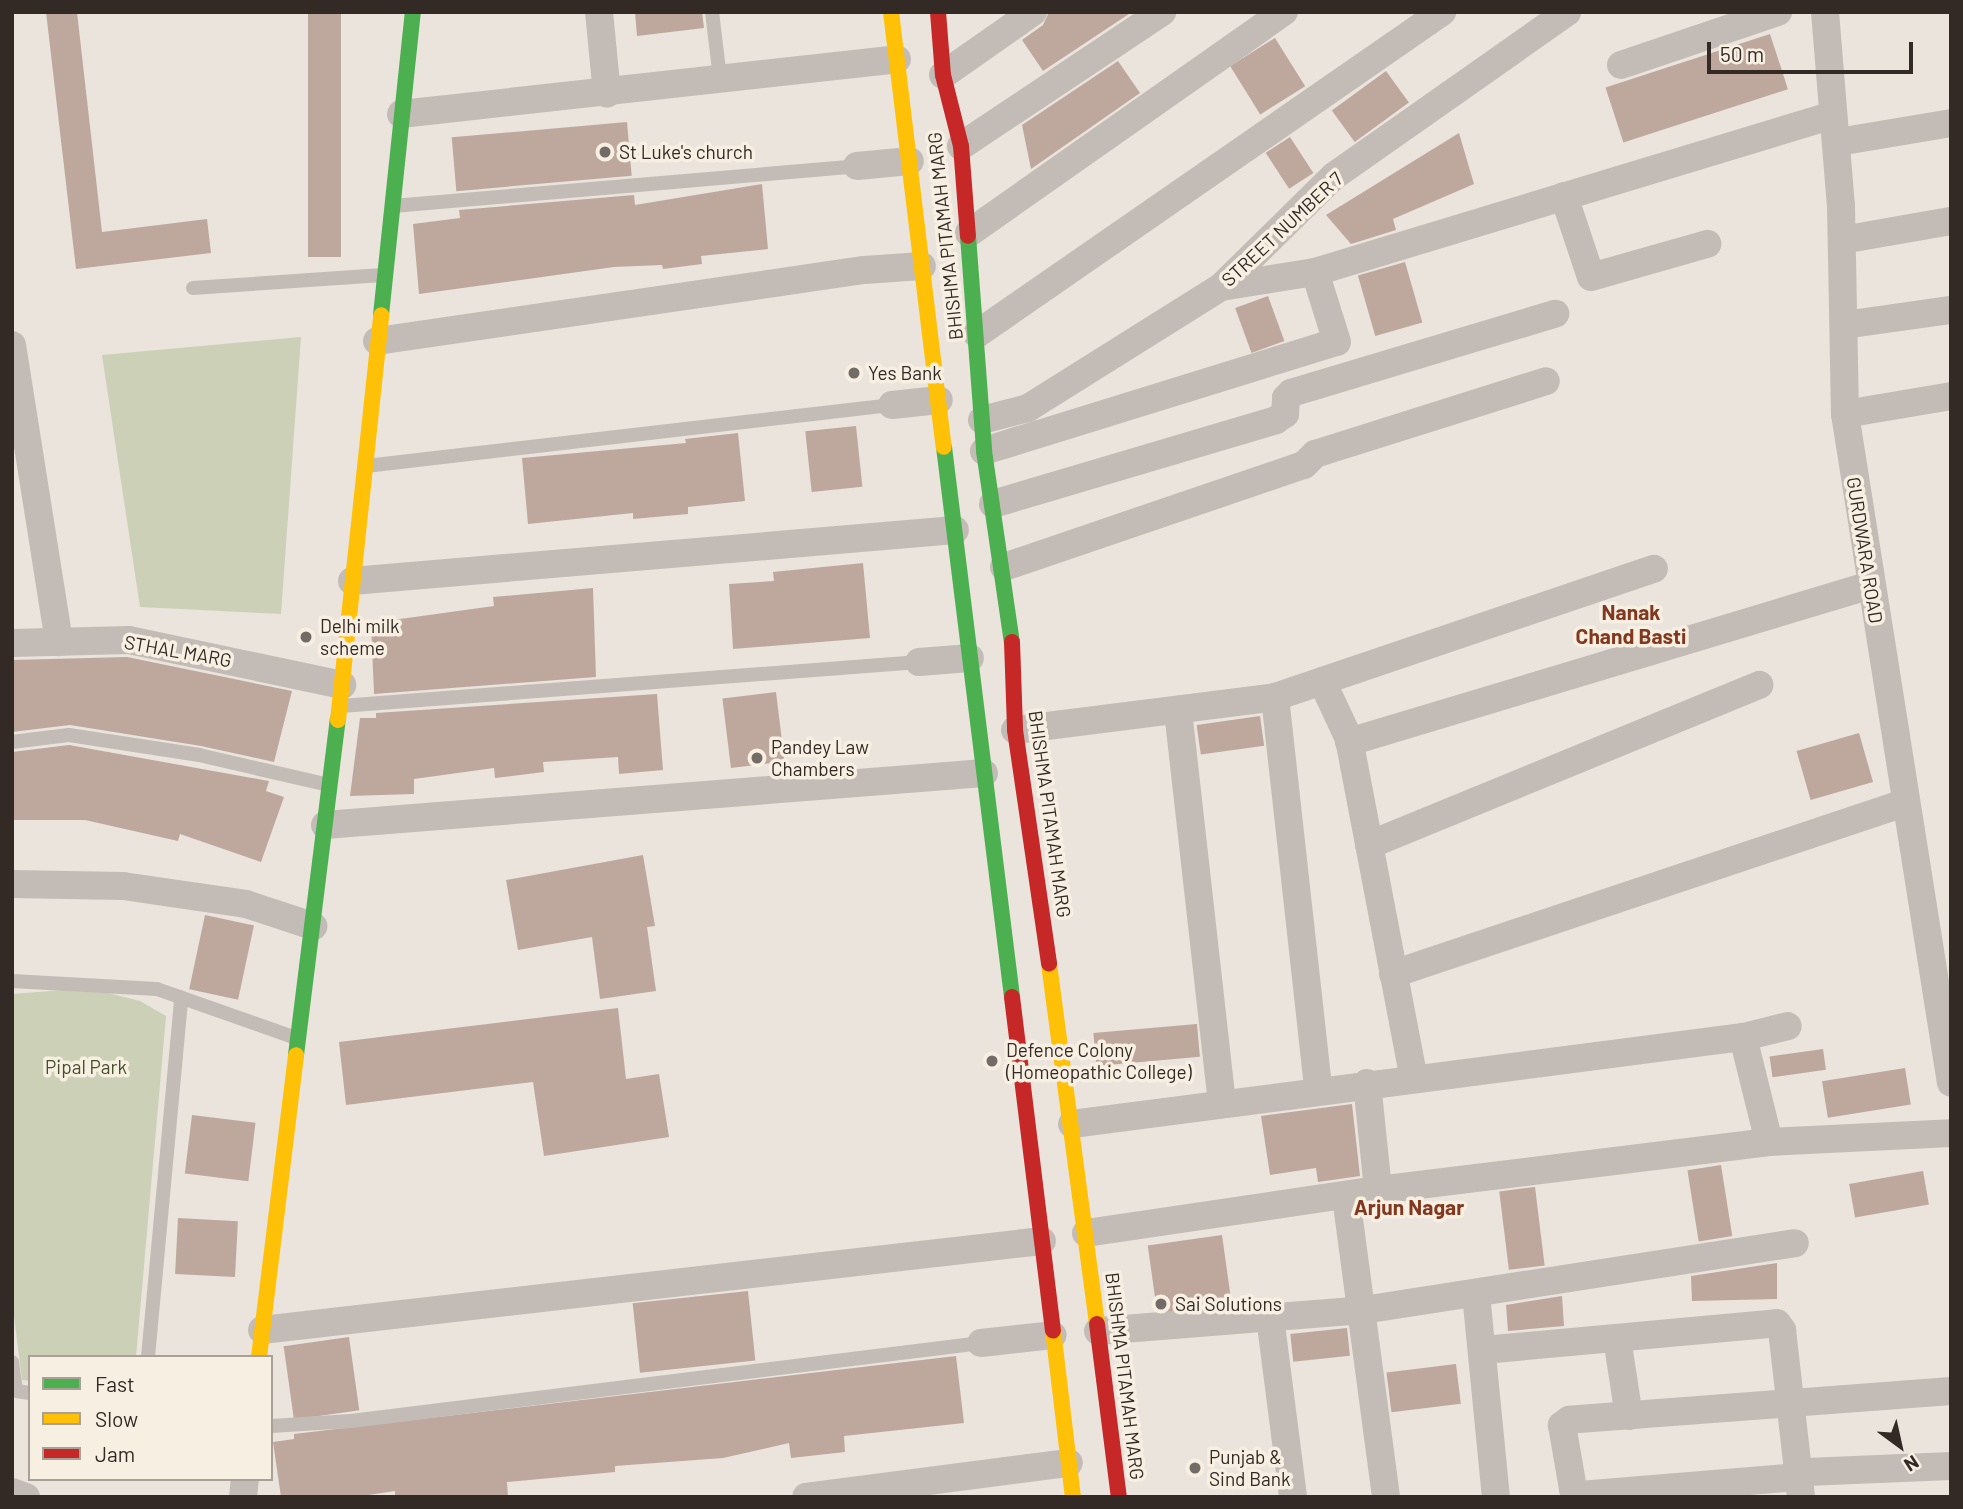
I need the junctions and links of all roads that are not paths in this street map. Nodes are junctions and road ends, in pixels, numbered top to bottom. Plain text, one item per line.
1 (414, 12) edge
2 (599, 12) edge
3 (712, 12) edge
4 (891, 12) edge
5 (938, 12) edge
6 (1033, 12) edge
7 (1162, 12) edge
8 (1284, 12) edge
9 (1442, 12) edge
10 (1567, 12) edge
11 (1777, 12) edge
12 (1825, 12) edge
13 (897, 59) junction
14 (1621, 65) dead end
15 (943, 75) junction
16 (720, 78) junction
17 (607, 94) junction
18 (401, 114) junction
19 (1951, 123) edge
20 (1835, 129) junction
21 (961, 146) junction
22 (910, 161) junction
23 (857, 166) joint
24 (1564, 197) junction
25 (391, 206) junction
26 (1951, 222) edge
27 (969, 233) junction
28 (1842, 240) junction
29 (1707, 244) dead end
30 (922, 266) junction
31 (1315, 272) junction
32 (384, 275) junction
33 (1221, 287) junction
34 (193, 288) dead end
35 (1951, 310) edge
36 (1555, 314) dead end
37 (1844, 325) junction
38 (976, 334) junction
39 (377, 341) junction
40 (12, 345) edge
41 (1546, 381) dead end
42 (1951, 396) edge
43 (939, 400) junction
44 (892, 405) joint
45 (1845, 414) junction
46 (982, 420) junction
47 (985, 451) junction
48 (364, 466) junction
49 (993, 504) junction
50 (954, 530) junction
51 (1004, 567) junction
52 (1654, 569) dead end
53 (352, 581) junction
54 (1871, 585) junction
55 (60, 642) junction
56 (12, 643) edge
57 (970, 658) junction
58 (919, 662) joint
59 (1322, 681) junction
60 (1759, 685) dead end
61 (341, 696) junction
62 (1275, 697) junction
63 (1178, 711) junction
64 (1015, 730) junction
65 (12, 742) edge
66 (1349, 742) junction
67 (984, 773) junction
68 (330, 785) junction
69 (1904, 803) junction
70 (325, 825) junction
71 (1369, 845) junction
72 (12, 884) edge
73 (313, 926) junction
74 (1394, 974) junction
75 (12, 981) edge
76 (181, 998) junction
77 (1788, 1026) dead end
78 (1743, 1037) junction
79 (298, 1039) junction
80 (1413, 1076) junction
81 (1367, 1083) junction
82 (1951, 1083) edge
83 (1318, 1089) junction
84 (1222, 1101) junction
85 (1072, 1124) junction
86 (1951, 1133) edge
87 (1769, 1142) junction
88 (1378, 1190) junction
89 (1346, 1197) junction
90 (1086, 1233) junction
91 (1042, 1241) junction
92 (1795, 1243) dead end
93 (1476, 1294) junction
94 (1363, 1310) junction
95 (1270, 1317) junction
96 (1098, 1331) junction
97 (1053, 1335) junction
98 (1617, 1338) junction
99 (260, 1343) edge
100 (981, 1343) joint
101 (1483, 1350) junction
102 (148, 1355) edge
103 (12, 1362) edge
104 (1951, 1391) edge
105 (28, 1393) edge
106 (1790, 1406) junction
107 (1629, 1416) junction
108 (273, 1426) edge
109 (1069, 1462) junction
110 (1951, 1466) edge
111 (1799, 1486) edge
112 (908, 1489) edge
113 (12, 1492) edge
114 (1636, 1494) edge
115 (26, 1497) edge
116 (806, 1497) edge
117 (1073, 1497) edge
118 (1119, 1497) edge
119 (1293, 1497) edge
120 (1386, 1497) edge
121 (1496, 1497) edge

1 - 18 main road
2 - 17 street
3 - 16 lane
4 - 13 main road, BHISHMA PITAMAH MARG
5 - 15 main road, BHISHMA PITAMAH MARG
6 - 15 street
7 - 21 street
8 - 27 street
9 - 38 street
10 - 33 street, STREET NUMBER 7
11 - 14 street
12 - 20 street, GURDWARA ROAD
13 - 16 street
13 - 22 main road, BHISHMA PITAMAH MARG
15 - 21 main road, BHISHMA PITAMAH MARG
16 - 17 street
17 - 18 street
18 - 25 main road
19 - 20 street
20 - 24 street
20 - 28 street, GURDWARA ROAD
21 - 27 main road, BHISHMA PITAMAH MARG
22 - 23 street
22 - 30 main road, BHISHMA PITAMAH MARG
23 - 25 lane
24 - 29 street
24 - 31 street
25 - 32 main road
26 - 28 street
27 - 38 main road, BHISHMA PITAMAH MARG
28 - 37 street, GURDWARA ROAD
30 - 39 street
30 - 43 main road, BHISHMA PITAMAH MARG
31 - 33 street
31 - 47 street
32 - 34 lane
32 - 39 main road
33 - 46 street, STREET NUMBER 7
35 - 37 street
36 - 49 street
37 - 45 street, GURDWARA ROAD
38 - 46 main road, BHISHMA PITAMAH MARG
39 - 48 main road
40 - 55 street
41 - 51 street
42 - 45 street
43 - 44 street
43 - 50 main road, BHISHMA PITAMAH MARG
44 - 48 lane
45 - 54 street, GURDWARA ROAD
46 - 47 main road, BHISHMA PITAMAH MARG
47 - 49 main road, BHISHMA PITAMAH MARG
48 - 53 main road
49 - 51 main road, BHISHMA PITAMAH MARG
50 - 53 street
50 - 57 main road, BHISHMA PITAMAH MARG
51 - 64 main road, BHISHMA PITAMAH MARG
52 - 59 street
53 - 61 main road
54 - 66 street
54 - 69 street, GURDWARA ROAD
55 - 56 street, STHAL MARG
55 - 61 street, STHAL MARG
57 - 58 street
57 - 67 main road, BHISHMA PITAMAH MARG
58 - 61 lane
59 - 62 street
59 - 66 street
60 - 71 street
61 - 68 main road
62 - 63 street
62 - 83 street
63 - 64 street
63 - 84 street
64 - 85 main road, BHISHMA PITAMAH MARG
65 - 68 lane
66 - 71 street
67 - 70 street
67 - 91 main road, BHISHMA PITAMAH MARG
68 - 70 main road
69 - 74 street
69 - 82 street, GURDWARA ROAD
70 - 73 main road
71 - 74 street
72 - 73 street
73 - 79 main road
74 - 80 street
75 - 76 lane
76 - 79 lane
76 - 102 lane
77 - 78 street
78 - 80 street
78 - 87 street
79 - 99 main road
80 - 81 street
81 - 83 street
81 - 88 street
83 - 84 street
84 - 85 street
85 - 90 main road, BHISHMA PITAMAH MARG
86 - 87 street
87 - 88 street
88 - 89 street
89 - 90 street
89 - 94 street
90 - 96 main road, BHISHMA PITAMAH MARG
91 - 97 main road, BHISHMA PITAMAH MARG
91 - 99 street
92 - 93 street
93 - 94 street
93 - 101 street
94 - 95 street
94 - 120 street
95 - 96 street
95 - 119 street
96 - 118 main road, BHISHMA PITAMAH MARG
97 - 100 street
97 - 109 main road, BHISHMA PITAMAH MARG
98 - 101 street
98 - 106 street
98 - 107 street
100 - 108 lane
101 - 121 street
103 - 105 lane
104 - 106 street
106 - 107 street
106 - 111 street
107 - 114 street
109 - 112 street
109 - 117 main road, BHISHMA PITAMAH MARG
110 - 111 street
111 - 114 street
112 - 116 street
113 - 115 street

